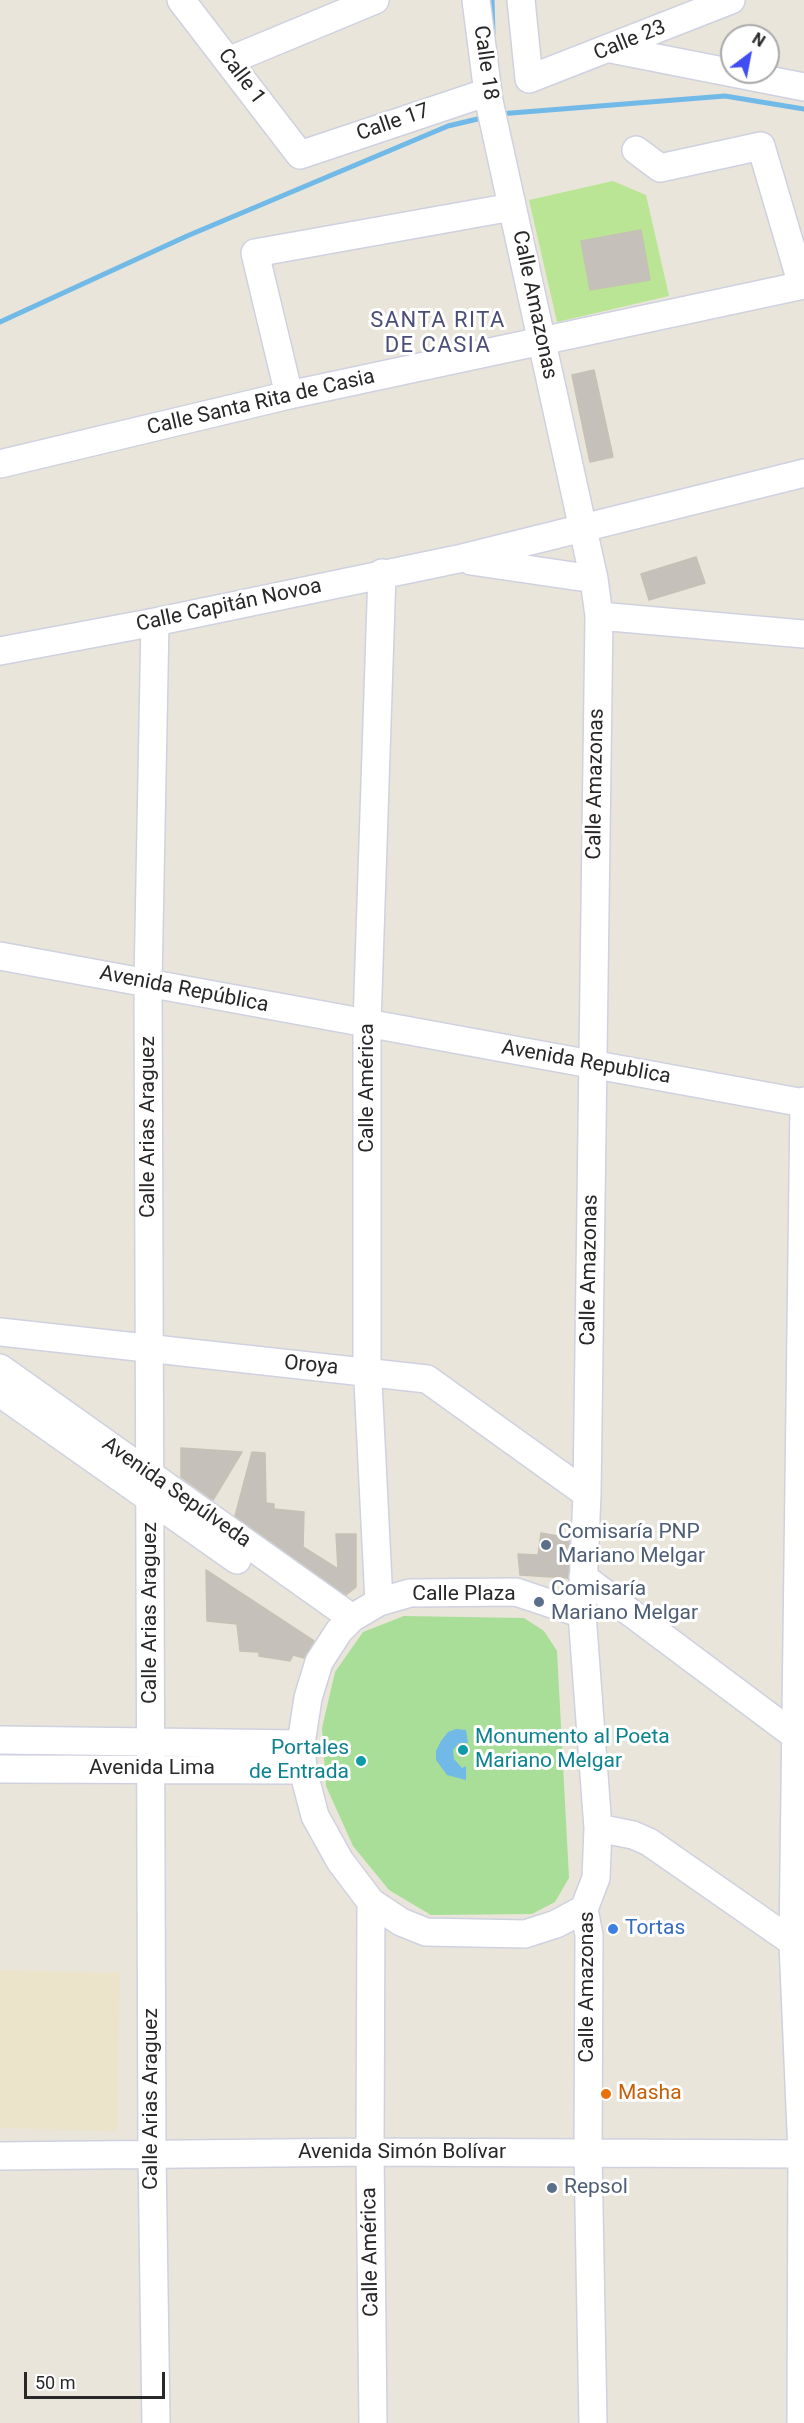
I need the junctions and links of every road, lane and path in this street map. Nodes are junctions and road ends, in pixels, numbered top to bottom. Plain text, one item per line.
1 (181, 0) edge
2 (375, 0) edge
3 (476, 0) edge
4 (521, 0) edge
5 (731, 0) edge
6 (611, 49) junction
7 (228, 61) junction
8 (529, 79) joint
9 (804, 87) edge
10 (490, 106) junction
11 (636, 150) dead end
12 (300, 155) joint
13 (512, 207) junction
14 (803, 285) edge
15 (542, 341) junction
16 (290, 395) junction
17 (0, 464) edge
18 (804, 473) edge
19 (583, 528) junction
20 (458, 559) junction
21 (382, 573) junction
22 (594, 579) junction
23 (599, 616) junction
24 (155, 622) junction
25 (804, 634) edge
26 (0, 651) edge
27 (0, 956) edge
28 (148, 982) junction
29 (368, 1024) junction
30 (592, 1064) junction
31 (804, 1102) edge
32 (0, 1332) edge
33 (151, 1348) junction
34 (0, 1368) edge
35 (367, 1372) junction
36 (0, 1393) edge
37 (151, 1487) junction
38 (587, 1494) junction
39 (802, 1524) edge
40 (583, 1577) junction
41 (379, 1602) junction
42 (582, 1614) junction
43 (346, 1624) junction
44 (801, 1737) edge
45 (0, 1740) edge
46 (151, 1740) junction
47 (302, 1757) junction
48 (151, 1768) junction
49 (800, 1768) edge
50 (0, 1769) edge
51 (598, 1828) junction
52 (371, 1902) junction
53 (584, 1909) junction
54 (798, 1947) edge
55 (370, 2152) junction
56 (153, 2154) junction
57 (588, 2154) junction
58 (803, 2154) edge
59 (0, 2156) edge
60 (156, 2423) edge
61 (373, 2423) edge
62 (593, 2423) edge
63 (801, 2423) edge

1 - 7 street, Calle 1
2 - 7 street
3 - 10 street, Calle 18
4 - 8 street, Calle 18
5 - 6 street, Calle 23
6 - 8 street, Calle 23
6 - 9 street
7 - 12 street, Calle 1
10 - 12 street, Calle 17
10 - 13 street, Calle Amazonas
11 - 14 street
13 - 15 street, Calle Amazonas
13 - 16 street
14 - 15 street, Calle Santa Rita de Casia
15 - 16 street, Calle Santa Rita de Casia
15 - 19 street, Calle Amazonas
16 - 17 street, Calle Santa Rita de Casia
18 - 19 street, Calle Capitán Novoa
19 - 20 street, Calle Capitán Novoa
19 - 22 street, Calle Amazonas
20 - 21 street, Calle Capitán Novoa
20 - 22 street, Calle Capitán Novoa
21 - 24 street, Calle Capitán Novoa
21 - 29 street, Calle América
22 - 23 street, Calle Amazonas
23 - 25 street
23 - 30 street, Calle Amazonas
24 - 26 street, Calle Capitán Novoa
24 - 28 street, Calle Arias Araguez
27 - 28 street, Avenida República
28 - 29 street, Avenida República
28 - 33 street, Calle Arias Araguez
29 - 30 street, Avenida Republica
29 - 35 street, Calle América
30 - 31 street, Avenida Republica
30 - 38 street, Calle Amazonas
31 - 39 street
32 - 33 street, Oroya
33 - 35 street, Oroya
33 - 37 street, Calle Arias Araguez
34 - 37 street, Avenida Sepúlveda
35 - 38 street, Oroya
35 - 41 street, Calle América
36 - 37 street, Avenida Sepúlveda
37 - 43 street, Avenida Sepúlveda
37 - 46 street, Calle Arias Araguez
38 - 40 street, Calle Amazonas
39 - 44 street
40 - 42 street, Calle Amazonas
40 - 44 street
41 - 42 street, Calle Plaza
41 - 43 street, Calle Plaza
42 - 51 street, Calle Amazonas
43 - 47 street, Calle Plaza
44 - 49 street
45 - 46 street, Avenida Lima
46 - 47 street, Avenida Lima
46 - 48 street, Calle Arias Araguez
47 - 48 street, Avenida Lima
47 - 52 street, Calle Plaza
48 - 50 street, Avenida Lima
48 - 56 street, Calle Arias Araguez
49 - 54 street
51 - 53 street, Calle Amazonas
51 - 54 street
52 - 53 street, Calle Plaza
52 - 55 street, Calle América
53 - 57 street, Calle Amazonas
54 - 58 street
55 - 56 street, Avenida Simón Bolívar
55 - 57 street, Avenida Simón Bolívar
55 - 61 street, Calle América
56 - 59 street, Avenida Simón Bolívar
56 - 60 street, Calle Arias Araguez
57 - 58 street, Avenida Simón Bolívar
57 - 62 street, Calle Amazonas
58 - 63 street

